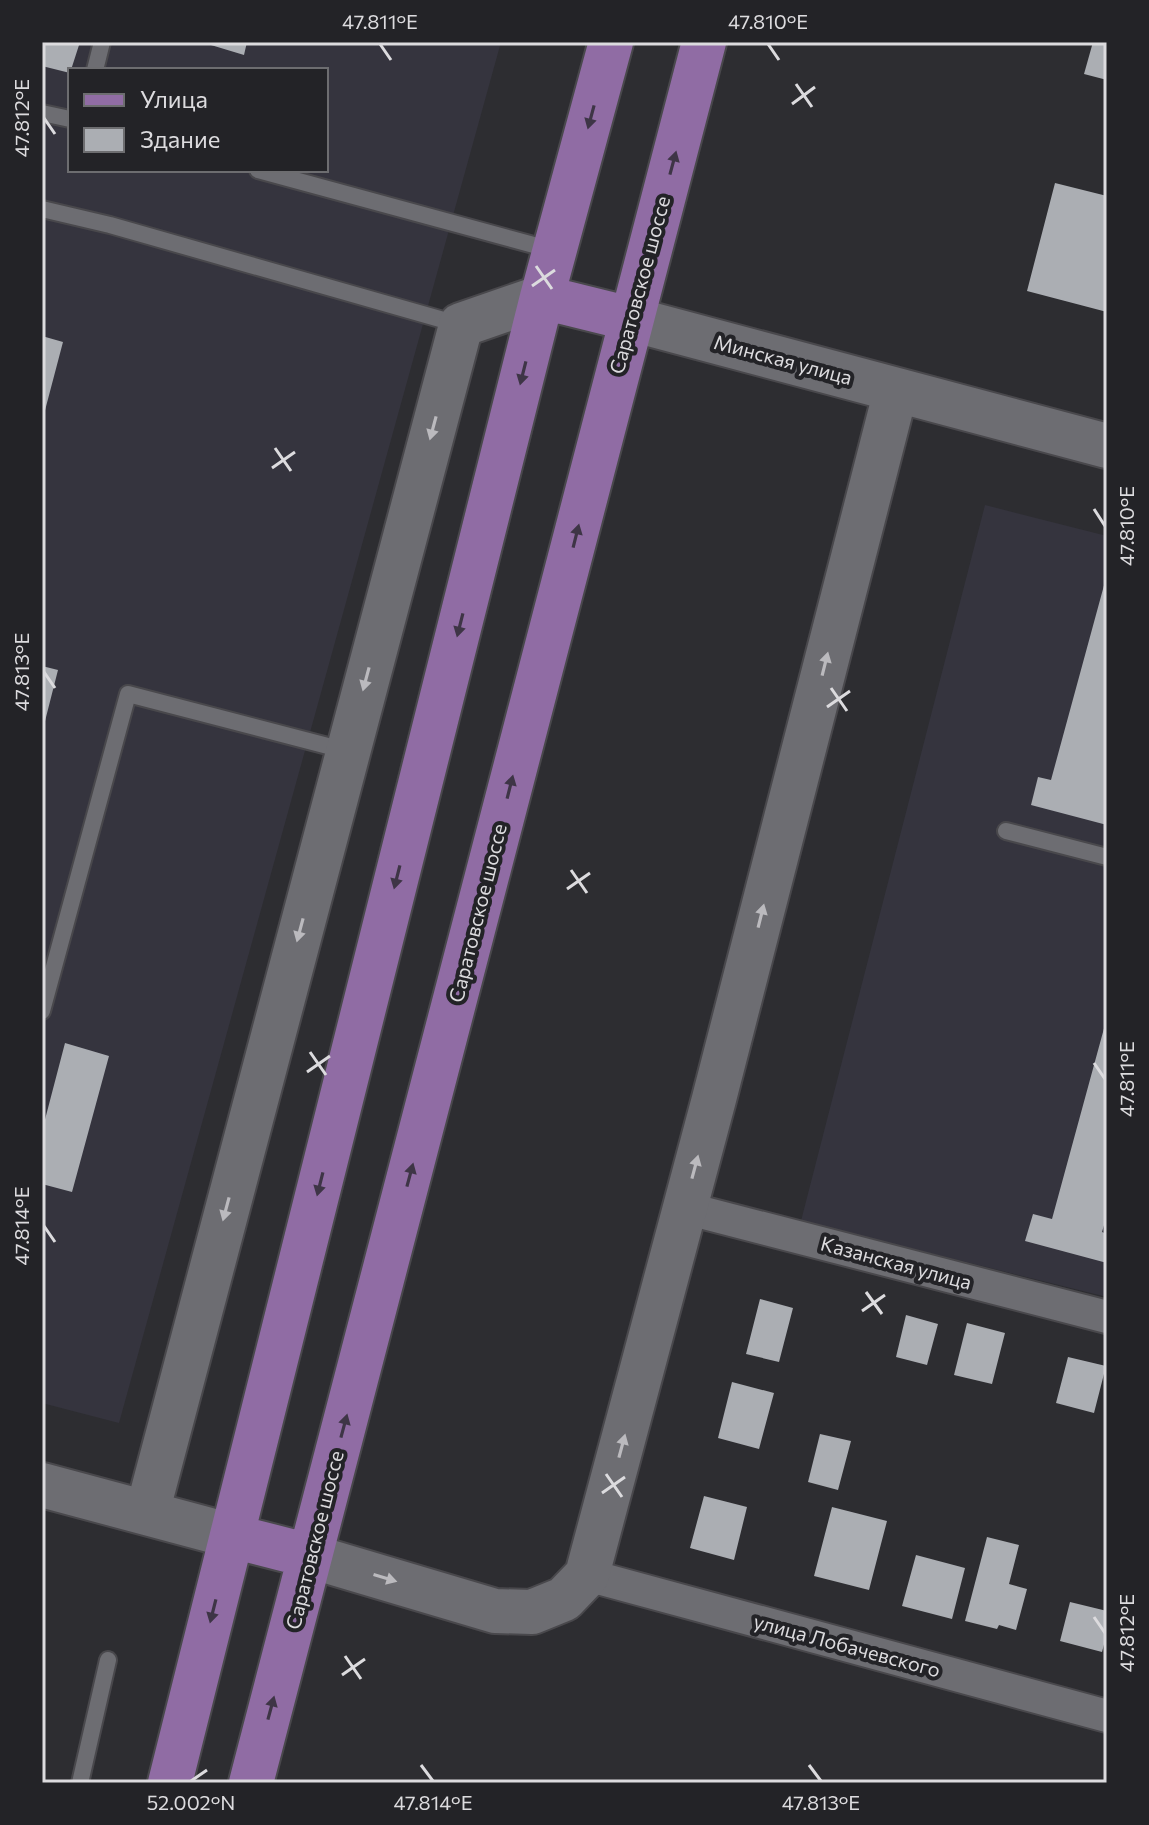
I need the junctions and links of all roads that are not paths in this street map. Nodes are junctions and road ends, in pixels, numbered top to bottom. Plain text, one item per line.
1 (102, 42) edge
2 (611, 42) edge
3 (704, 42) edge
4 (96, 68) edge
5 (42, 113) edge
6 (68, 119) edge
7 (265, 172) edge
8 (42, 209) edge
9 (554, 251) junction
10 (542, 297) junction
11 (631, 319) junction
12 (461, 325) junction
13 (896, 390) junction
14 (1107, 446) edge
15 (347, 751) junction
16 (1006, 831) dead end
17 (1107, 857) edge
18 (42, 1011) edge
19 (685, 1208) junction
20 (1107, 1317) edge
21 (42, 1485) edge
22 (147, 1513) junction
23 (232, 1536) junction
24 (310, 1556) junction
25 (587, 1575) junction
26 (108, 1660) dead end
27 (1107, 1716) edge
28 (80, 1783) edge
29 (170, 1783) edge
30 (251, 1783) edge

1 - 4 lane
2 -> 9 main road
11 -> 3 main road, Саратовское шоссе
5 - 6 lane
7 - 9 lane
8 - 12 lane
9 - 10 main road
10 - 11 main road, Минская улица
10 - 12 main road
10 -> 23 main road
11 - 13 main road, Минская улица
24 -> 11 main road, Саратовское шоссе
12 -> 15 main road
13 - 14 main road, Минская улица
19 -> 13 main road
15 - 18 lane
15 -> 22 main road
16 - 17 lane
19 - 20 street, Казанская улица
25 -> 19 main road
21 - 22 main road
22 - 23 main road
23 - 24 main road
23 -> 29 main road
24 -> 25 main road
30 -> 24 main road, Саратовское шоссе
25 - 27 street, улица Лобачевского
26 - 28 lane

